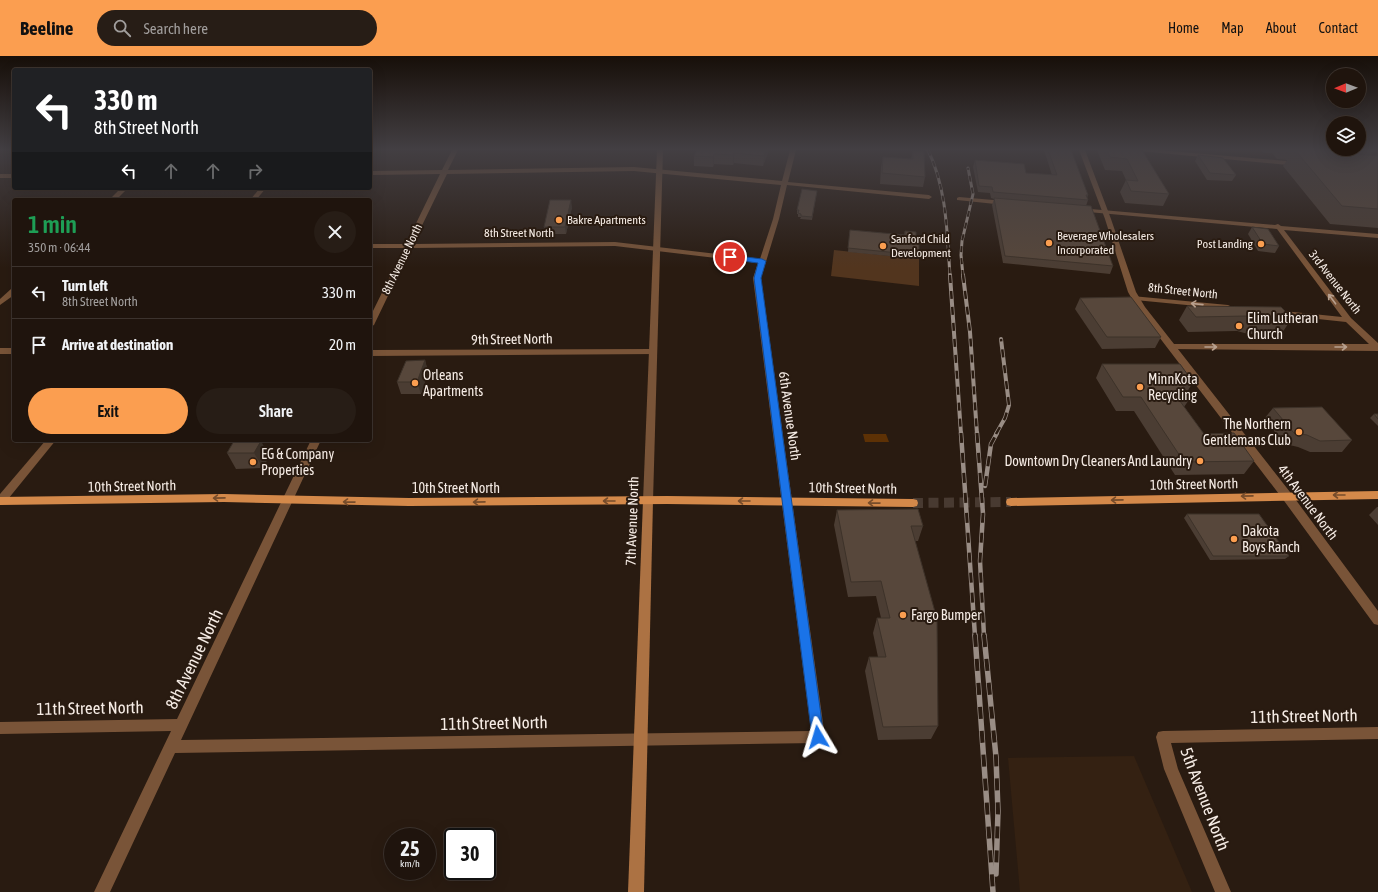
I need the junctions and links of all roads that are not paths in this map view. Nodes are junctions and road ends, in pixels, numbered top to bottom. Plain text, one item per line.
1 (436, 189) edge
2 (659, 189) edge
3 (784, 189) edge
4 (847, 189) edge
5 (1096, 189) edge
6 (123, 190) edge
7 (261, 190) edge
8 (929, 197) dead end
9 (114, 198) edge
10 (255, 198) edge
11 (959, 199) dead end
12 (1012, 204) edge
13 (1072, 209) edge
14 (1105, 212) junction
15 (1278, 226) junction
16 (1378, 236) edge
17 (372, 246) edge
18 (408, 246) junction
19 (658, 248) junction
20 (762, 261) junction
21 (12, 293) edge
22 (1135, 298) junction
23 (0, 303) edge
24 (1240, 309) edge
25 (1264, 311) edge
26 (1348, 320) junction
27 (372, 321) edge
28 (1172, 347) junction
29 (1378, 348) edge
30 (0, 351) edge
31 (12, 351) edge
32 (654, 352) junction
33 (372, 353) edge
34 (49, 442) edge
35 (315, 442) edge
36 (1286, 495) junction
37 (1378, 495) edge
38 (288, 500) junction
39 (0, 501) edge
40 (648, 501) junction
41 (787, 501) junction
42 (1011, 502) tunnel mouth
43 (913, 503) tunnel mouth
44 (1378, 620) edge
45 (181, 725) junction
46 (0, 728) edge
47 (1378, 733) edge
48 (1230, 736) joint
49 (818, 737) joint
50 (642, 739) junction
51 (171, 747) junction
52 (102, 892) edge
53 (636, 892) edge
54 (1223, 892) edge

1 - 18 street, 8th Avenue North
2 - 19 street, 7th Avenue North
3 - 20 street, 6th Avenue North
4 - 8 street
5 - 14 street, 4th Avenue North
6 - 9 street
7 - 10 street
11 - 12 street
13 - 14 street
14 - 15 street
14 - 22 street, 4th Avenue North
15 - 16 street
26 -> 15 street, 3rd Avenue North
17 - 18 street, 8th Street North
18 - 19 street, 8th Street North
18 - 27 street, 8th Avenue North
19 - 20 street, 8th Street North
19 - 32 street, 7th Avenue North
20 - 41 street, 6th Avenue North
21 - 23 street
24 -> 22 street, 8th Street North
22 - 28 street, 4th Avenue North
25 - 26 street
26 - 29 street, 3rd Avenue North
28 -> 29 street
28 - 36 street, 4th Avenue North
30 - 31 street
32 - 33 street, 9th Street North
32 - 40 street, 7th Avenue North
34 - 39 street
35 - 38 street, 8th Avenue North
37 -> 36 main road, 10th Street North
36 -> 42 main road, 10th Street North
36 - 44 street, 4th Avenue North
38 -> 39 main road, 10th Street North
40 -> 38 main road, 10th Street North
38 - 45 street, 8th Avenue North
41 -> 40 main road, 10th Street North
40 - 50 main road, 7th Avenue North
43 -> 41 main road, 10th Street North
41 - 49 street, 6th Avenue North
45 - 46 street, 11th Street North
45 - 51 street, 8th Avenue North
47 - 48 street, 11th Street North
48 - 54 street, 5th Avenue North
49 - 50 street, 11th Street North
50 - 51 street, 11th Street North
50 - 53 main road, 7th Avenue North
51 - 52 street, 8th Avenue North

